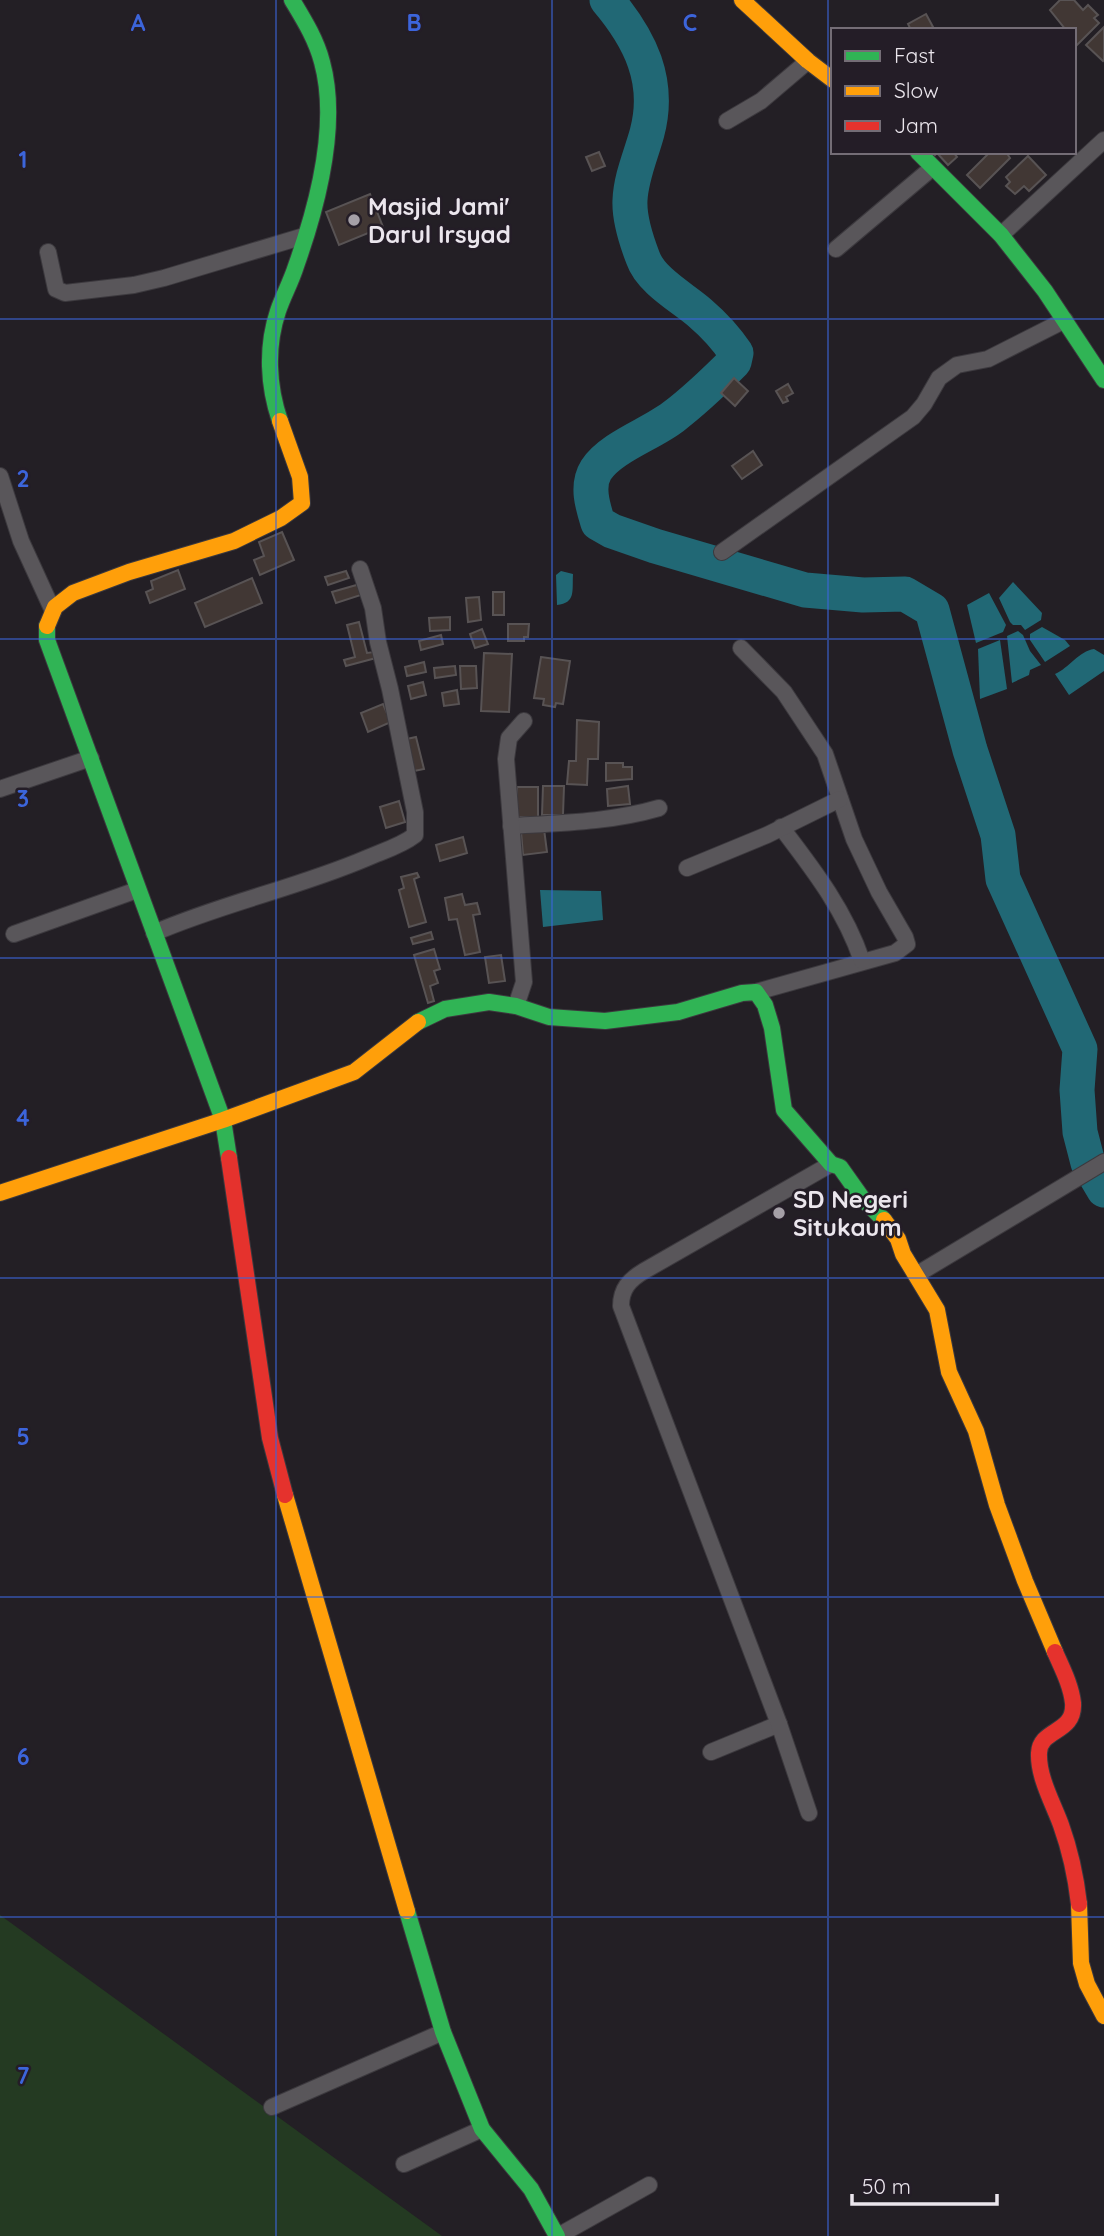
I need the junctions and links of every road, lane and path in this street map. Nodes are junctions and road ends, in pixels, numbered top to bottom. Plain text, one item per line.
1 (292, 0) edge
2 (742, 0) edge
3 (808, 61) junction
4 (831, 78) edge
5 (727, 121) dead end
6 (1104, 141) edge
7 (920, 154) edge
8 (932, 168) junction
9 (1001, 235) junction
10 (303, 236) junction
11 (836, 249) dead end
12 (48, 252) dead end
13 (1065, 320) junction
14 (1104, 380) edge
15 (0, 476) edge
16 (722, 552) dead end
17 (360, 569) dead end
18 (53, 611) junction
19 (741, 648) dead end
20 (524, 721) dead end
21 (91, 758) junction
22 (0, 789) edge
23 (840, 799) junction
24 (660, 808) dead end
25 (511, 826) junction
26 (781, 827) junction
27 (687, 868) dead end
28 (137, 890) junction
29 (153, 933) junction
30 (14, 934) dead end
31 (862, 961) junction
32 (756, 992) junction
33 (516, 1006) junction
34 (223, 1120) junction
35 (1104, 1162) edge
36 (831, 1164) junction
37 (0, 1193) edge
38 (916, 1275) junction
39 (779, 1724) junction
40 (710, 1752) dead end
41 (810, 1813) dead end
42 (1104, 2016) edge
43 (443, 2032) junction
44 (272, 2107) dead end
45 (482, 2129) junction
46 (404, 2164) dead end
47 (649, 2185) dead end
48 (558, 2236) edge

1 - 10 street
2 - 3 street
3 - 4 street
3 - 5 street
6 - 9 street
7 - 8 street
8 - 9 street
8 - 11 street
9 - 13 street
10 - 12 street
10 - 18 street
13 - 14 street
13 - 16 street
15 - 18 street
17 - 29 street
18 - 21 street
19 - 23 street
20 - 25 street
21 - 22 street
21 - 28 street
23 - 26 street
23 - 31 street
24 - 25 street
25 - 33 street
26 - 27 street
26 - 31 street
28 - 29 street
28 - 30 street
29 - 34 street
31 - 32 street
32 - 33 street
32 - 36 street
33 - 34 street
34 - 37 street
34 - 43 street
35 - 38 street
36 - 38 street
36 - 39 street
38 - 42 street
39 - 40 street
39 - 41 street
43 - 44 street
43 - 45 street
45 - 46 street
45 - 48 street
47 - 48 street

